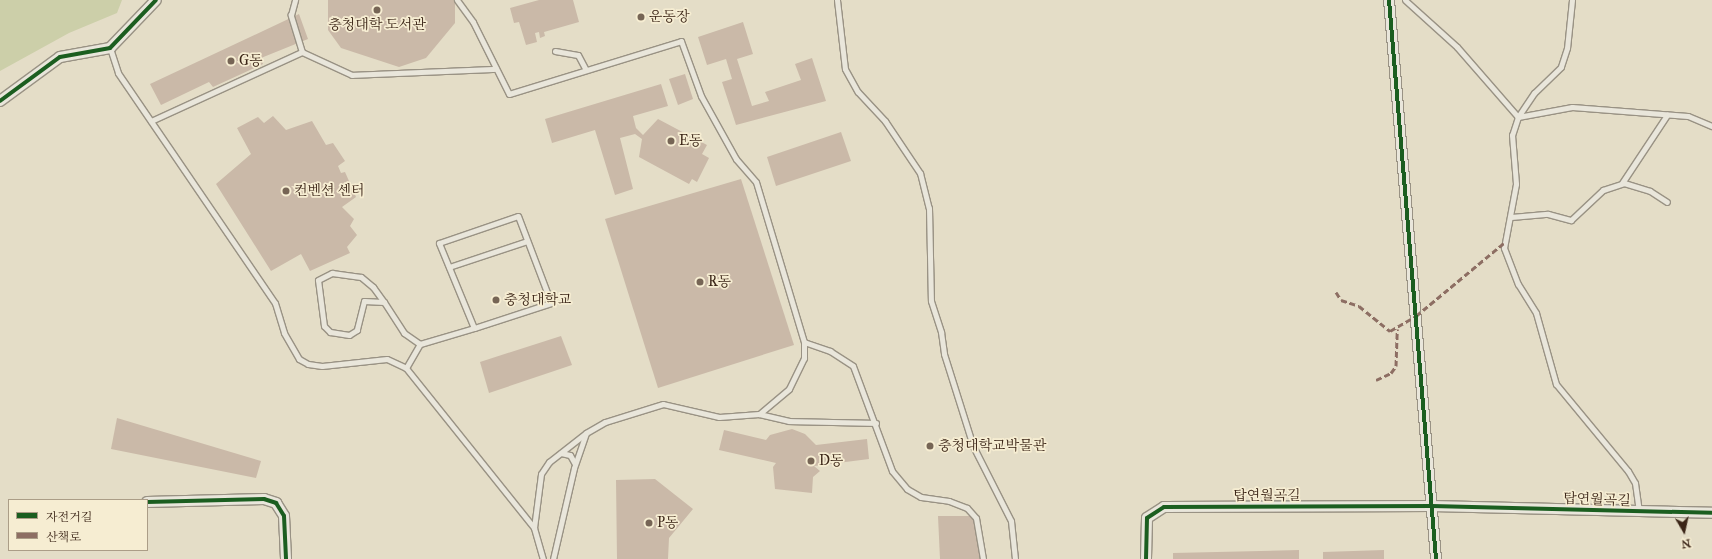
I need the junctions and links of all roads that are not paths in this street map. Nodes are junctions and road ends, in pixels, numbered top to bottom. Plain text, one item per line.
1 (156, 0) edge
2 (295, 0) edge
3 (457, 0) edge
4 (836, 0) edge
5 (1389, 0) edge
6 (1405, 0) edge
7 (1572, 0) edge
8 (110, 48) junction
9 (555, 51) dead end
10 (302, 52) junction
11 (496, 68) junction
12 (586, 70) junction
13 (0, 101) edge
14 (1667, 115) junction
15 (1518, 117) junction
16 (151, 121) junction
17 (1712, 126) edge
18 (1622, 183) junction
19 (1667, 202) dead end
20 (1510, 217) junction
21 (527, 241) junction
22 (449, 267) junction
23 (384, 302) junction
24 (474, 328) junction
25 (804, 342) junction
26 (420, 344) junction
27 (406, 368) junction
28 (759, 414) junction
29 (876, 423) junction
30 (586, 433) junction
31 (561, 453) junction
32 (575, 464) junction
33 (148, 502) edge
34 (1432, 506) junction
35 (1640, 512) junction
36 (1712, 513) edge
37 (534, 528) junction
38 (286, 559) edge
39 (543, 559) edge
40 (553, 559) edge
41 (983, 559) edge
42 (1015, 559) edge
43 (1146, 559) edge
44 (1436, 559) edge

1 - 8 street
2 - 10 lane
3 - 11 lane
4 - 42 lane
5 - 34 street
6 - 15 lane
7 - 15 lane
8 - 13 street
8 - 16 lane
9 - 12 lane
10 - 11 lane
10 - 16 lane
11 - 12 lane
12 - 25 lane
14 - 15 lane
14 - 17 lane
14 - 18 lane
15 - 20 lane
16 - 27 lane
18 - 19 lane
18 - 20 lane
20 - 35 lane
21 - 22 lane
21 - 22 lane
21 - 24 lane
22 - 24 lane
23 - 23 lane
23 - 26 lane
24 - 26 lane
25 - 28 lane
25 - 29 lane
26 - 27 lane
27 - 37 lane
28 - 29 lane
28 - 30 lane
29 - 41 lane
30 - 31 lane
30 - 32 lane
31 - 32 lane
31 - 37 lane
32 - 40 lane
33 - 38 street
34 - 35 street, 탑연월곡길
34 - 43 street, 탑연월곡길
34 - 44 street
35 - 36 street, 탑연월곡길
37 - 39 lane

